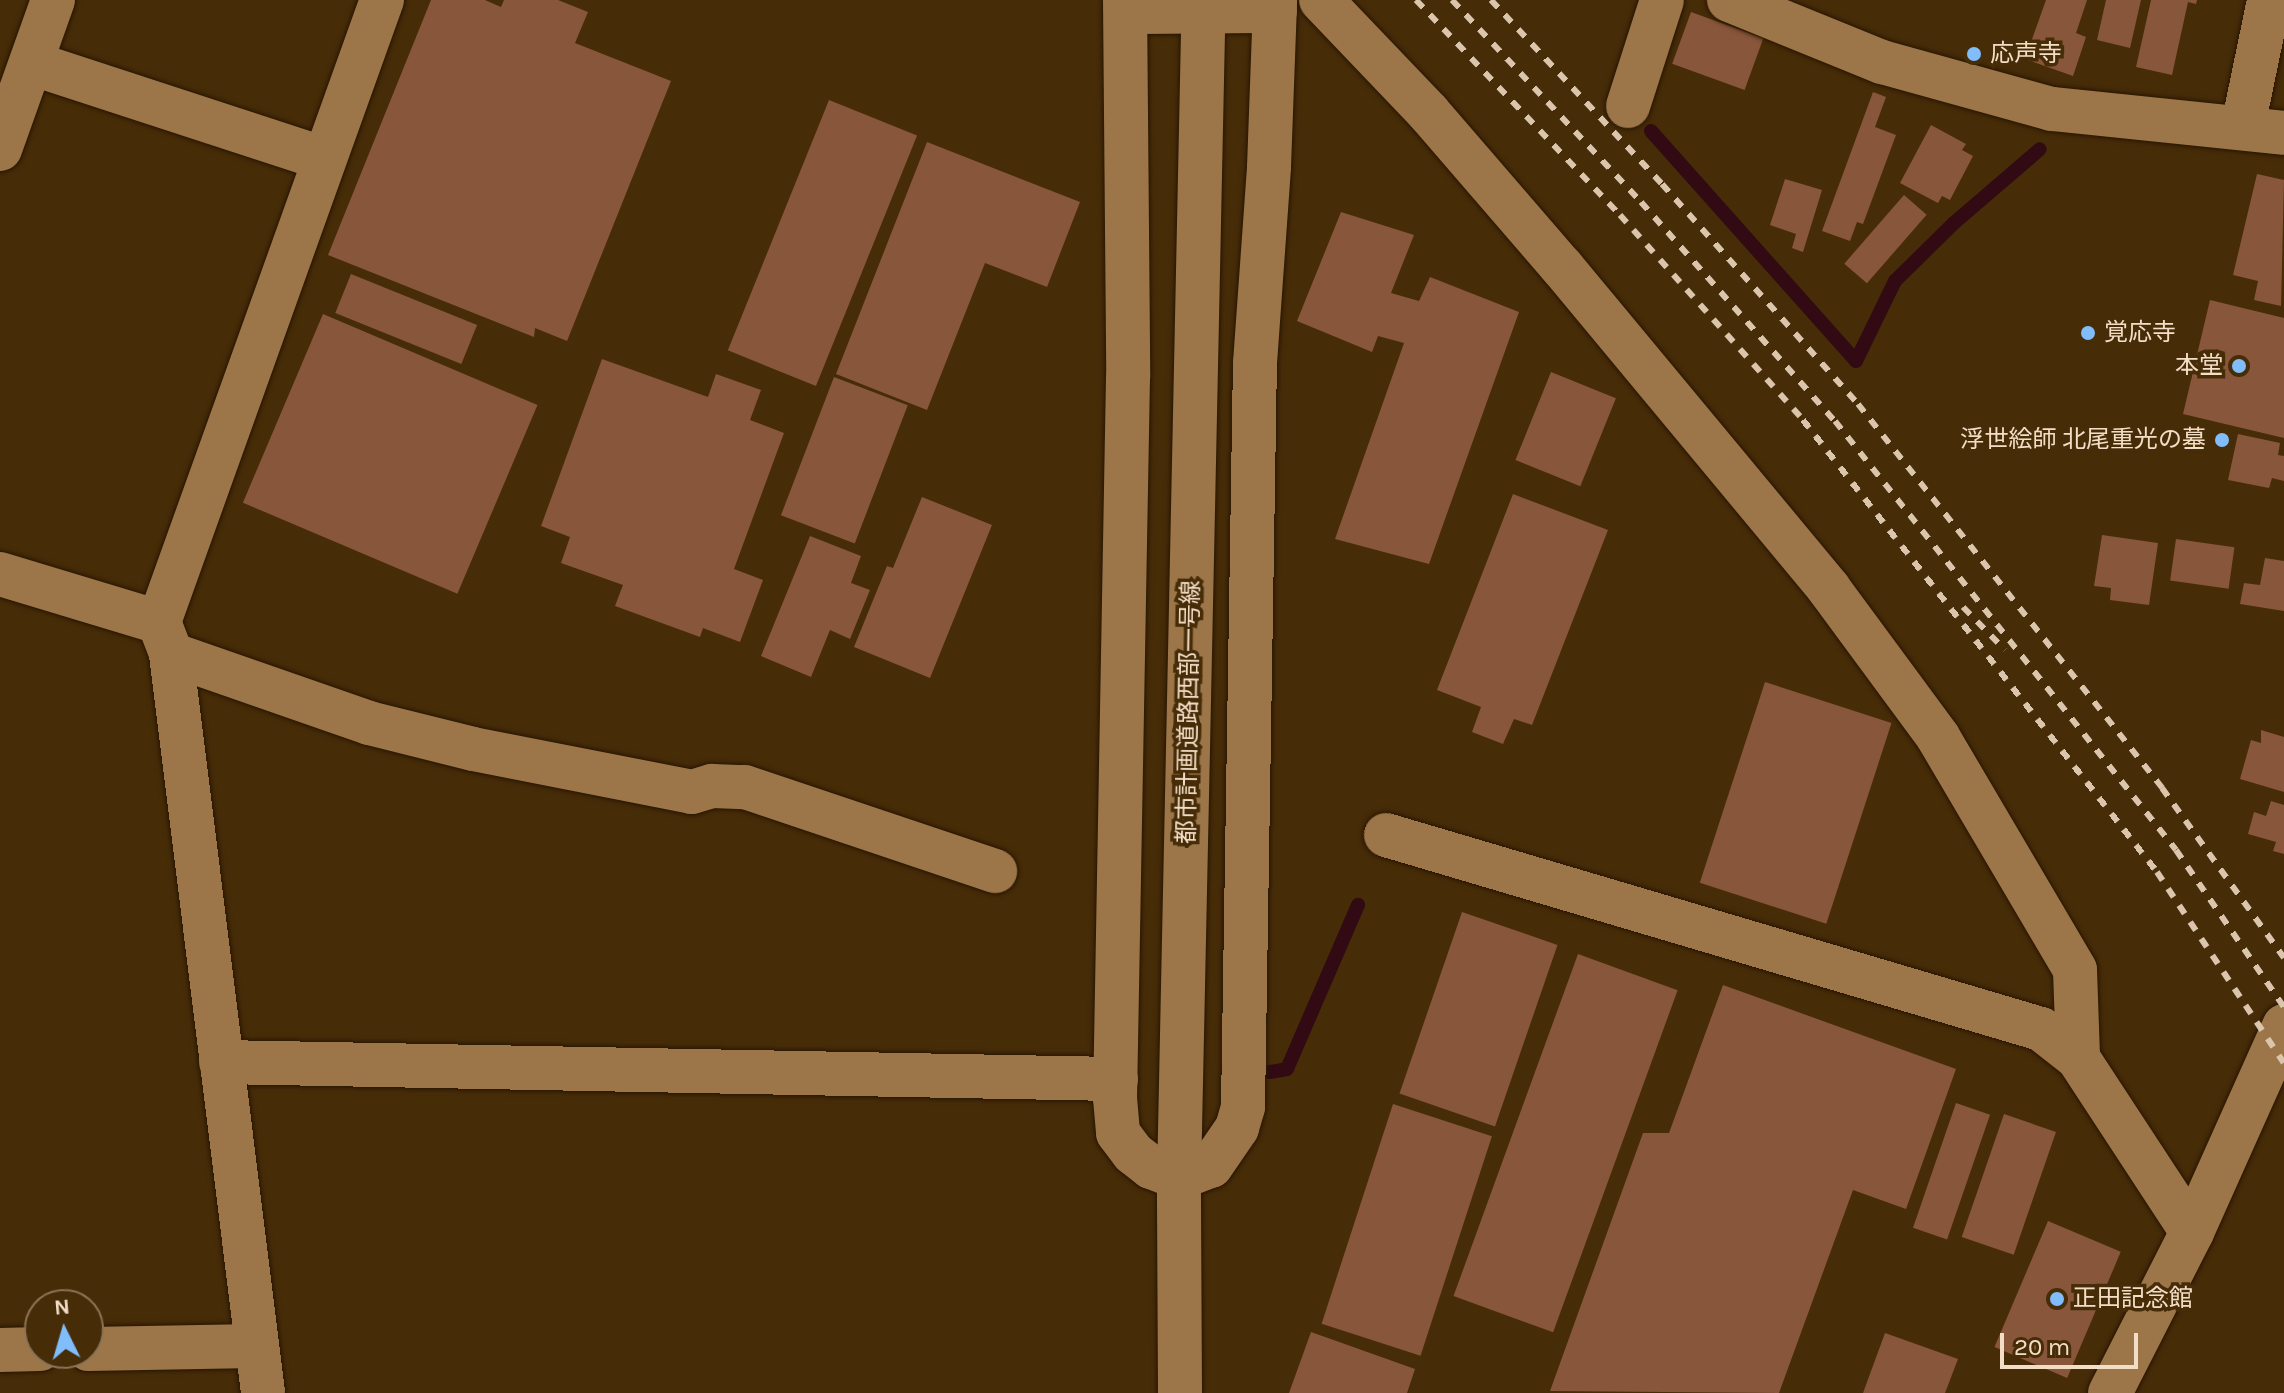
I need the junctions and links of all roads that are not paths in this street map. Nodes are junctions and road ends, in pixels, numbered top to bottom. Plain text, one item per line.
1 (53, 0) edge
2 (382, 0) edge
3 (1321, 0) edge
4 (1662, 0) edge
5 (1729, 0) edge
6 (2269, 0) edge
7 (1126, 6) edge
8 (1275, 6) edge
9 (1203, 31) dead end
10 (31, 63) junction
11 (1628, 106) dead end
12 (2263, 129) edge
13 (0, 149) edge
14 (324, 159) junction
15 (0, 574) edge
16 (165, 638) junction
17 (1386, 835) dead end
18 (995, 871) dead end
19 (2284, 1026) edge
20 (2078, 1058) junction
21 (221, 1062) junction
22 (1116, 1079) junction
23 (1179, 1178) junction
24 (2192, 1232) junction
25 (256, 1346) junction
26 (24, 1349) edge
27 (104, 1349) edge
28 (0, 1350) edge
29 (263, 1393) edge
30 (1180, 1393) edge
31 (2110, 1393) edge

1 - 10 street
2 - 14 street
3 - 20 street
4 - 11 street
5 - 12 street
6 - 12 street
7 - 8 street
7 - 22 street
8 - 23 street
9 - 23 street, 都市計画道路西部一号線
10 - 13 street
10 - 14 street
14 - 16 street
15 - 16 street
16 - 18 street
16 - 21 street
17 - 20 street
19 - 24 street
20 - 24 street
21 - 22 street
21 - 25 street
22 - 23 street
23 - 30 street, 都市計画道路西部一号線
24 - 31 street
25 - 27 street
25 - 29 street
26 - 28 street

